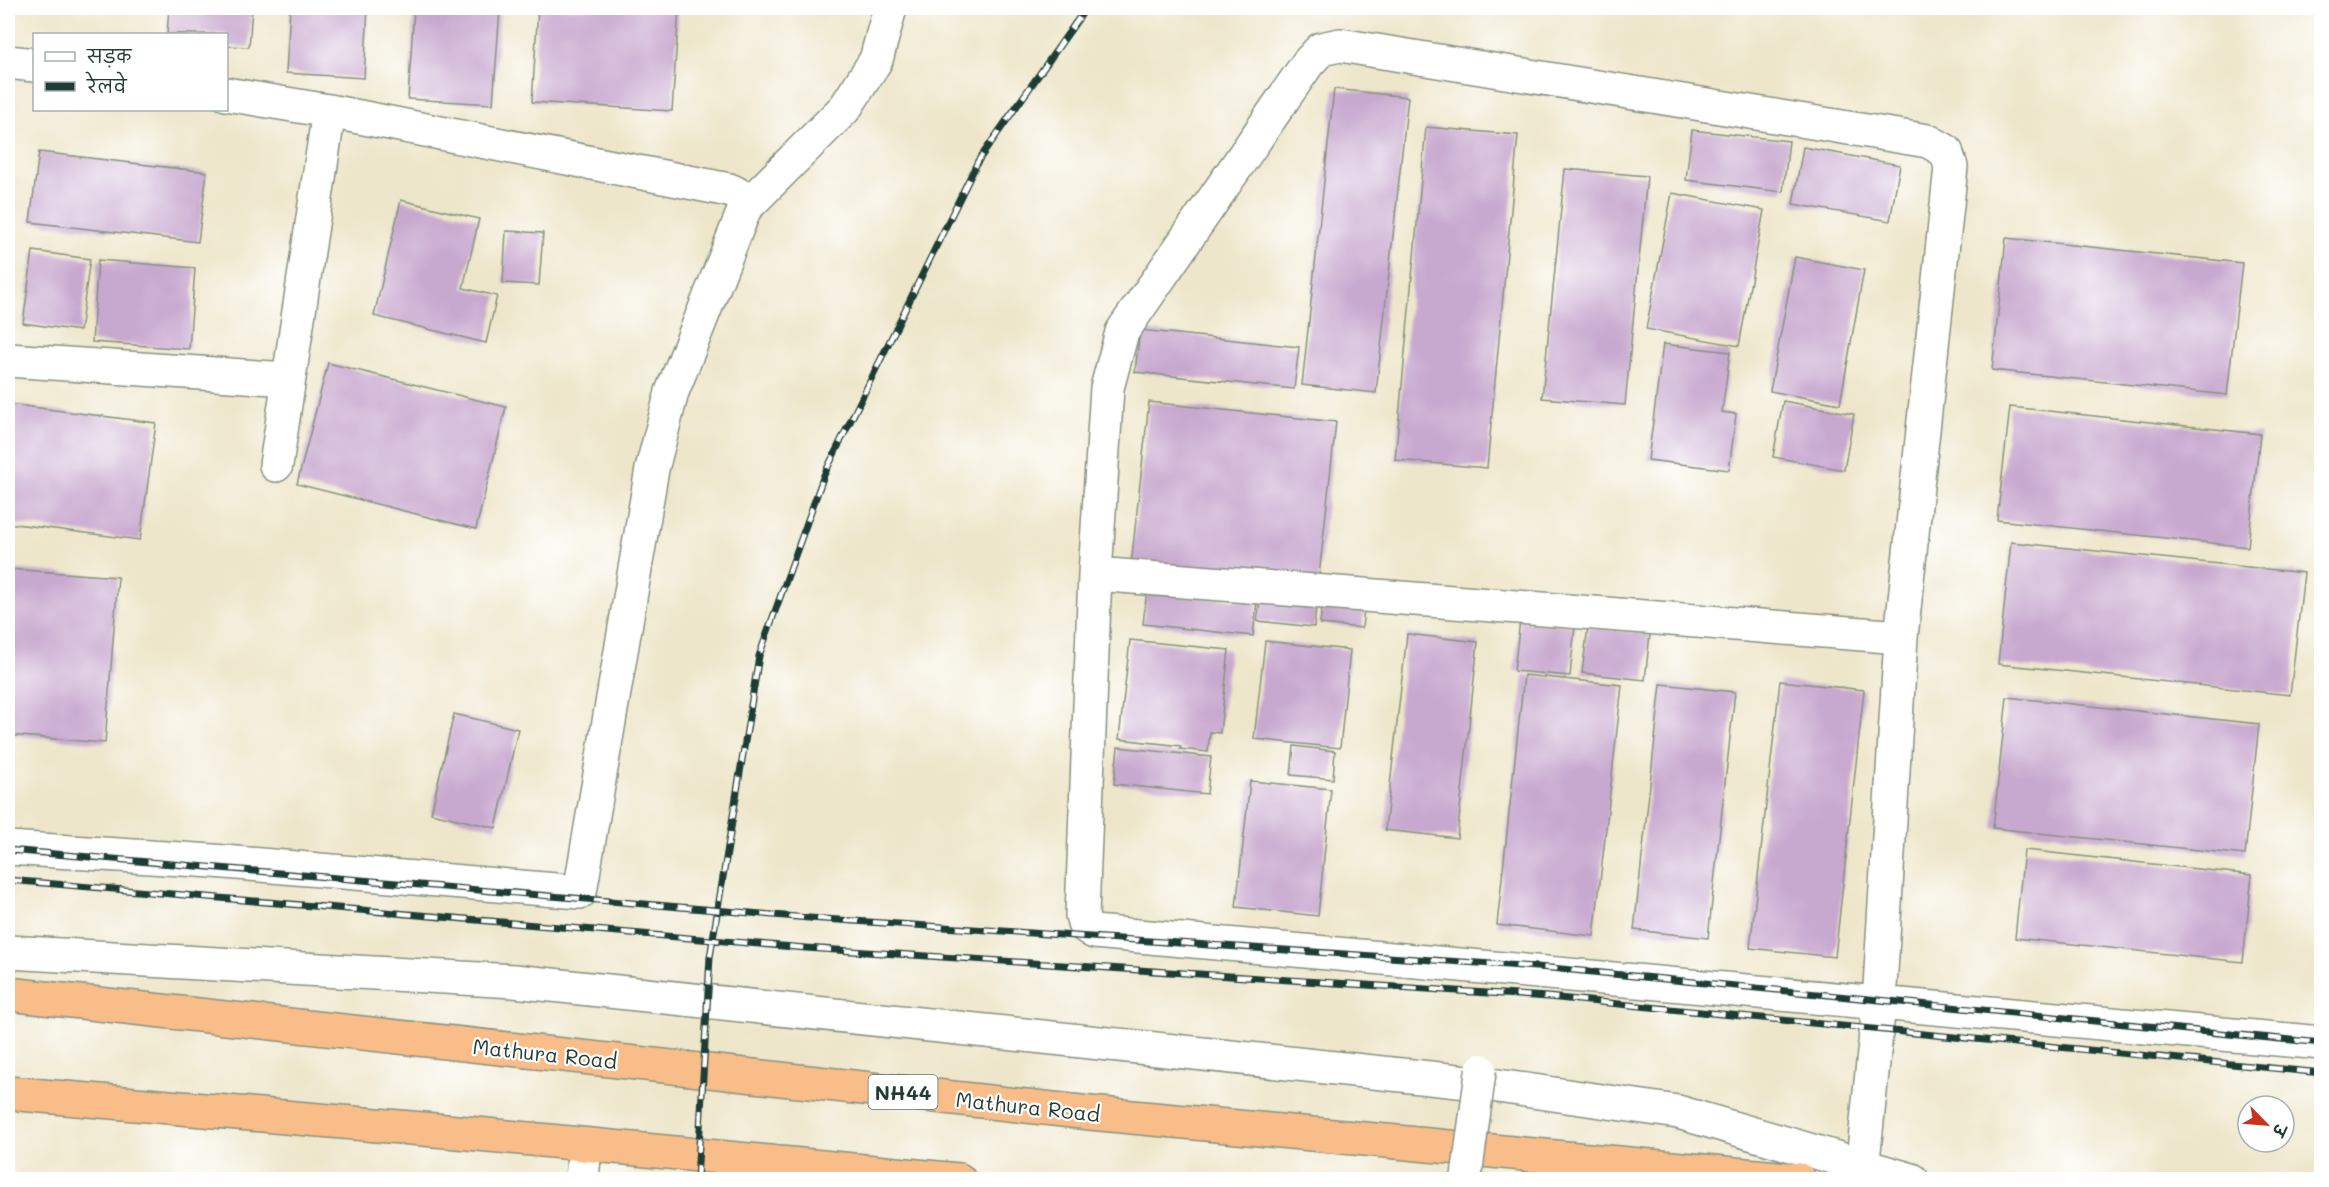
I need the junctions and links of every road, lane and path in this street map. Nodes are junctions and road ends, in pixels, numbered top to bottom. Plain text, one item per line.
1 (890, 8) edge
2 (8, 62) edge
3 (33, 65) edge
4 (228, 94) edge
5 (329, 111) junction
6 (745, 208) junction
7 (8, 360) edge
8 (288, 379) junction
9 (276, 465) dead end
10 (1095, 574) junction
11 (1901, 637) junction
12 (8, 848) edge
13 (8, 952) edge
14 (8, 994) edge
15 (1879, 1005) junction
16 (2322, 1043) edge
17 (1481, 1070) dead end
18 (8, 1093) edge
19 (585, 1145) junction
20 (1862, 1172) edge
21 (582, 1179) edge
22 (959, 1179) edge
23 (1466, 1179) edge
24 (1799, 1179) edge
25 (1912, 1179) edge

1 - 6 street
2 - 3 street
4 - 5 street
5 - 6 street
5 - 8 street
6 - 12 street
7 - 8 street
8 - 9 street
10 - 11 street
10 - 11 street
10 - 15 street
11 - 15 street
13 - 20 street
14 - 24 highway, Mathura Road / NH44
15 - 16 street
15 - 20 street
17 - 23 street, bridge
18 - 19 highway
19 - 21 street
19 - 22 highway
20 - 25 street

